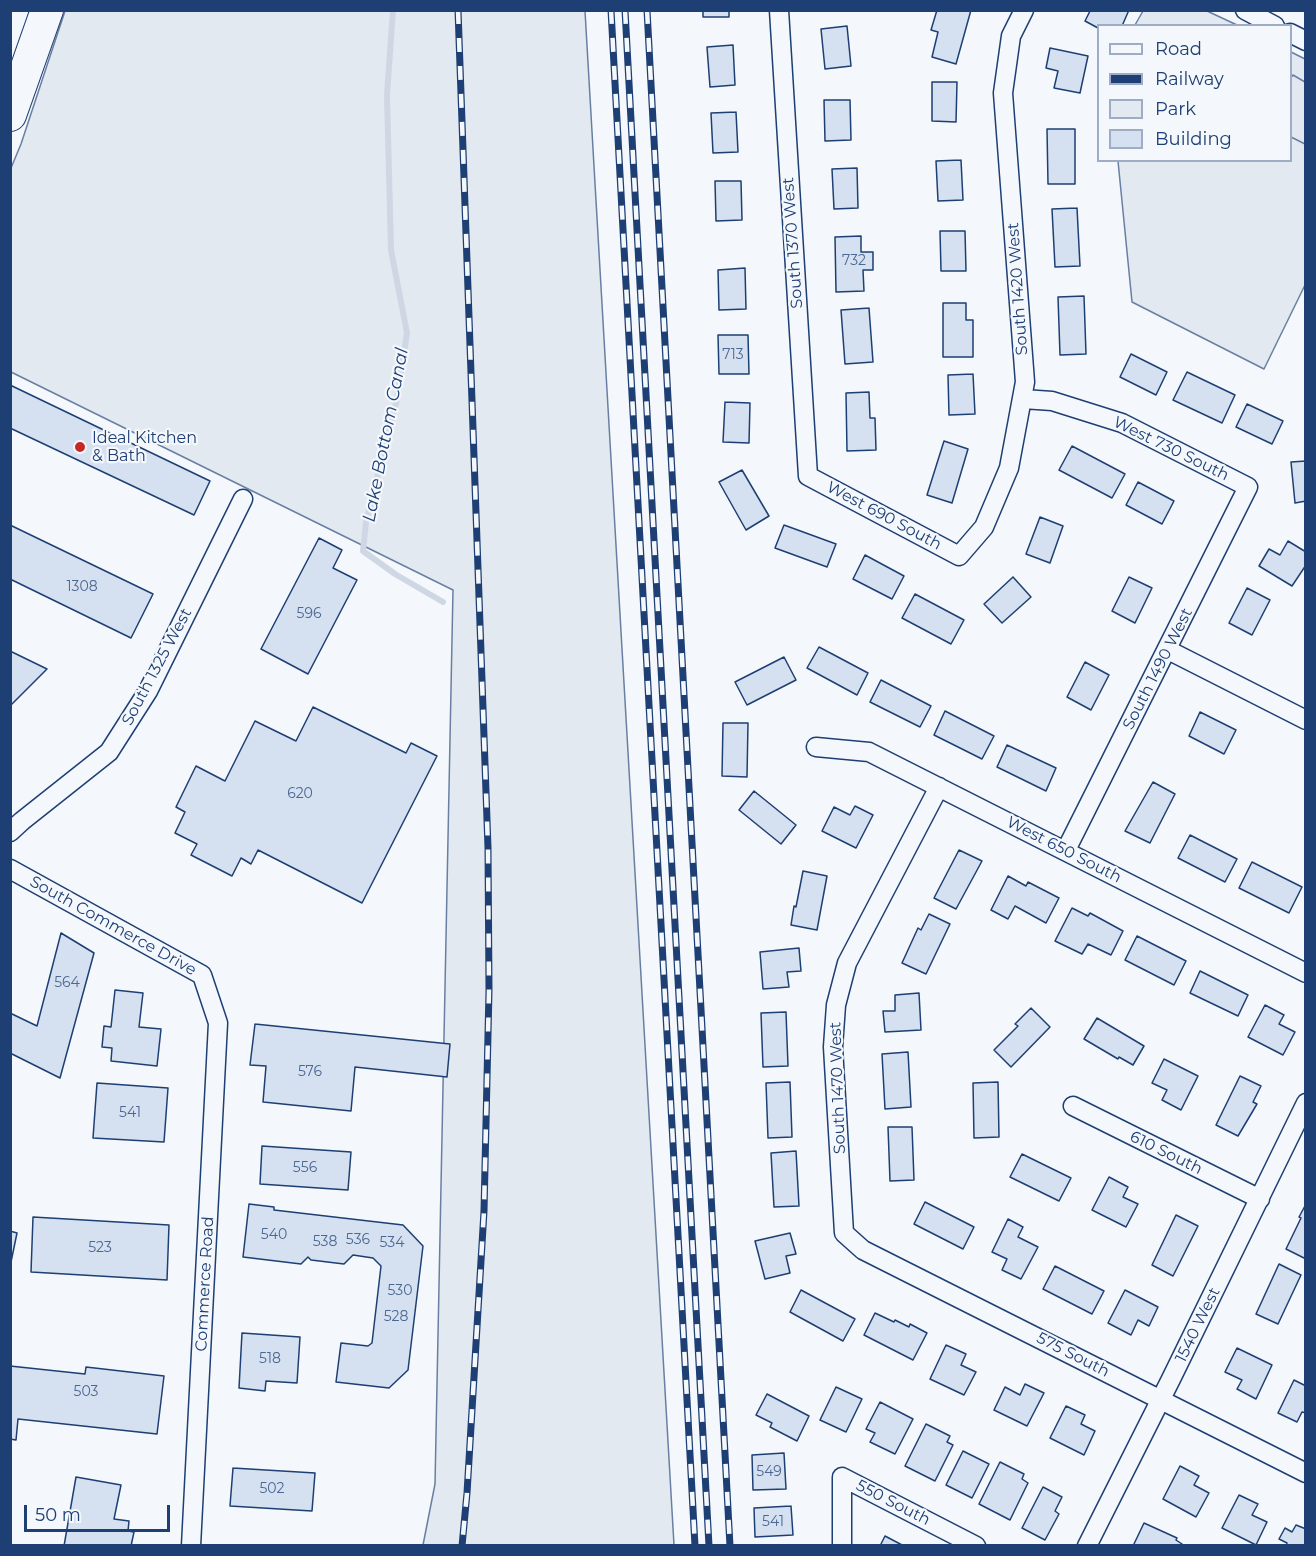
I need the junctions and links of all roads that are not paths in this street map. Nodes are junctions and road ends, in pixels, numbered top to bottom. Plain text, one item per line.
1 (47, 10) edge
2 (778, 10) edge
3 (1023, 10) edge
4 (1245, 10) edge
5 (1271, 24) edge
6 (10, 115) edge
7 (1023, 399) junction
8 (808, 476) joint
9 (1248, 487) joint
10 (243, 499) dead end
11 (959, 556) joint
12 (1168, 650) junction
13 (1305, 720) edge
14 (816, 747) dead end
15 (939, 787) junction
16 (10, 832) edge
17 (1066, 850) junction
18 (10, 869) edge
19 (1305, 973) edge
20 (218, 1023) joint
21 (1305, 1103) edge
22 (1073, 1106) dead end
23 (1260, 1199) junction
24 (844, 1233) joint
25 (1161, 1400) junction
26 (1305, 1473) edge
27 (192, 1545) edge
28 (842, 1545) edge
29 (976, 1545) edge
30 (1087, 1545) edge

1 - 6 highway
2 - 8 street, South 1370 West
3 - 7 street, South 1420 West
4 - 5 street
7 - 9 street, West 730 South
7 - 11 street, South 1420 West
8 - 11 street, West 690 South
9 - 12 street, South 1490 West
10 - 16 street, South 1325 West
12 - 13 street
12 - 17 street, South 1490 West
14 - 15 street, West 650 South
15 - 17 street, West 650 South
15 - 24 street, South 1470 West
17 - 19 street, West 650 South
18 - 20 street, South Commerce Drive
20 - 27 street, Commerce Road
21 - 23 street, 1540 West
22 - 23 street, 610 South
23 - 25 street, 1540 West
24 - 25 street, 575 South
25 - 26 street, 575 South
25 - 30 street, 1540 West
28 - 29 street, 550 South

